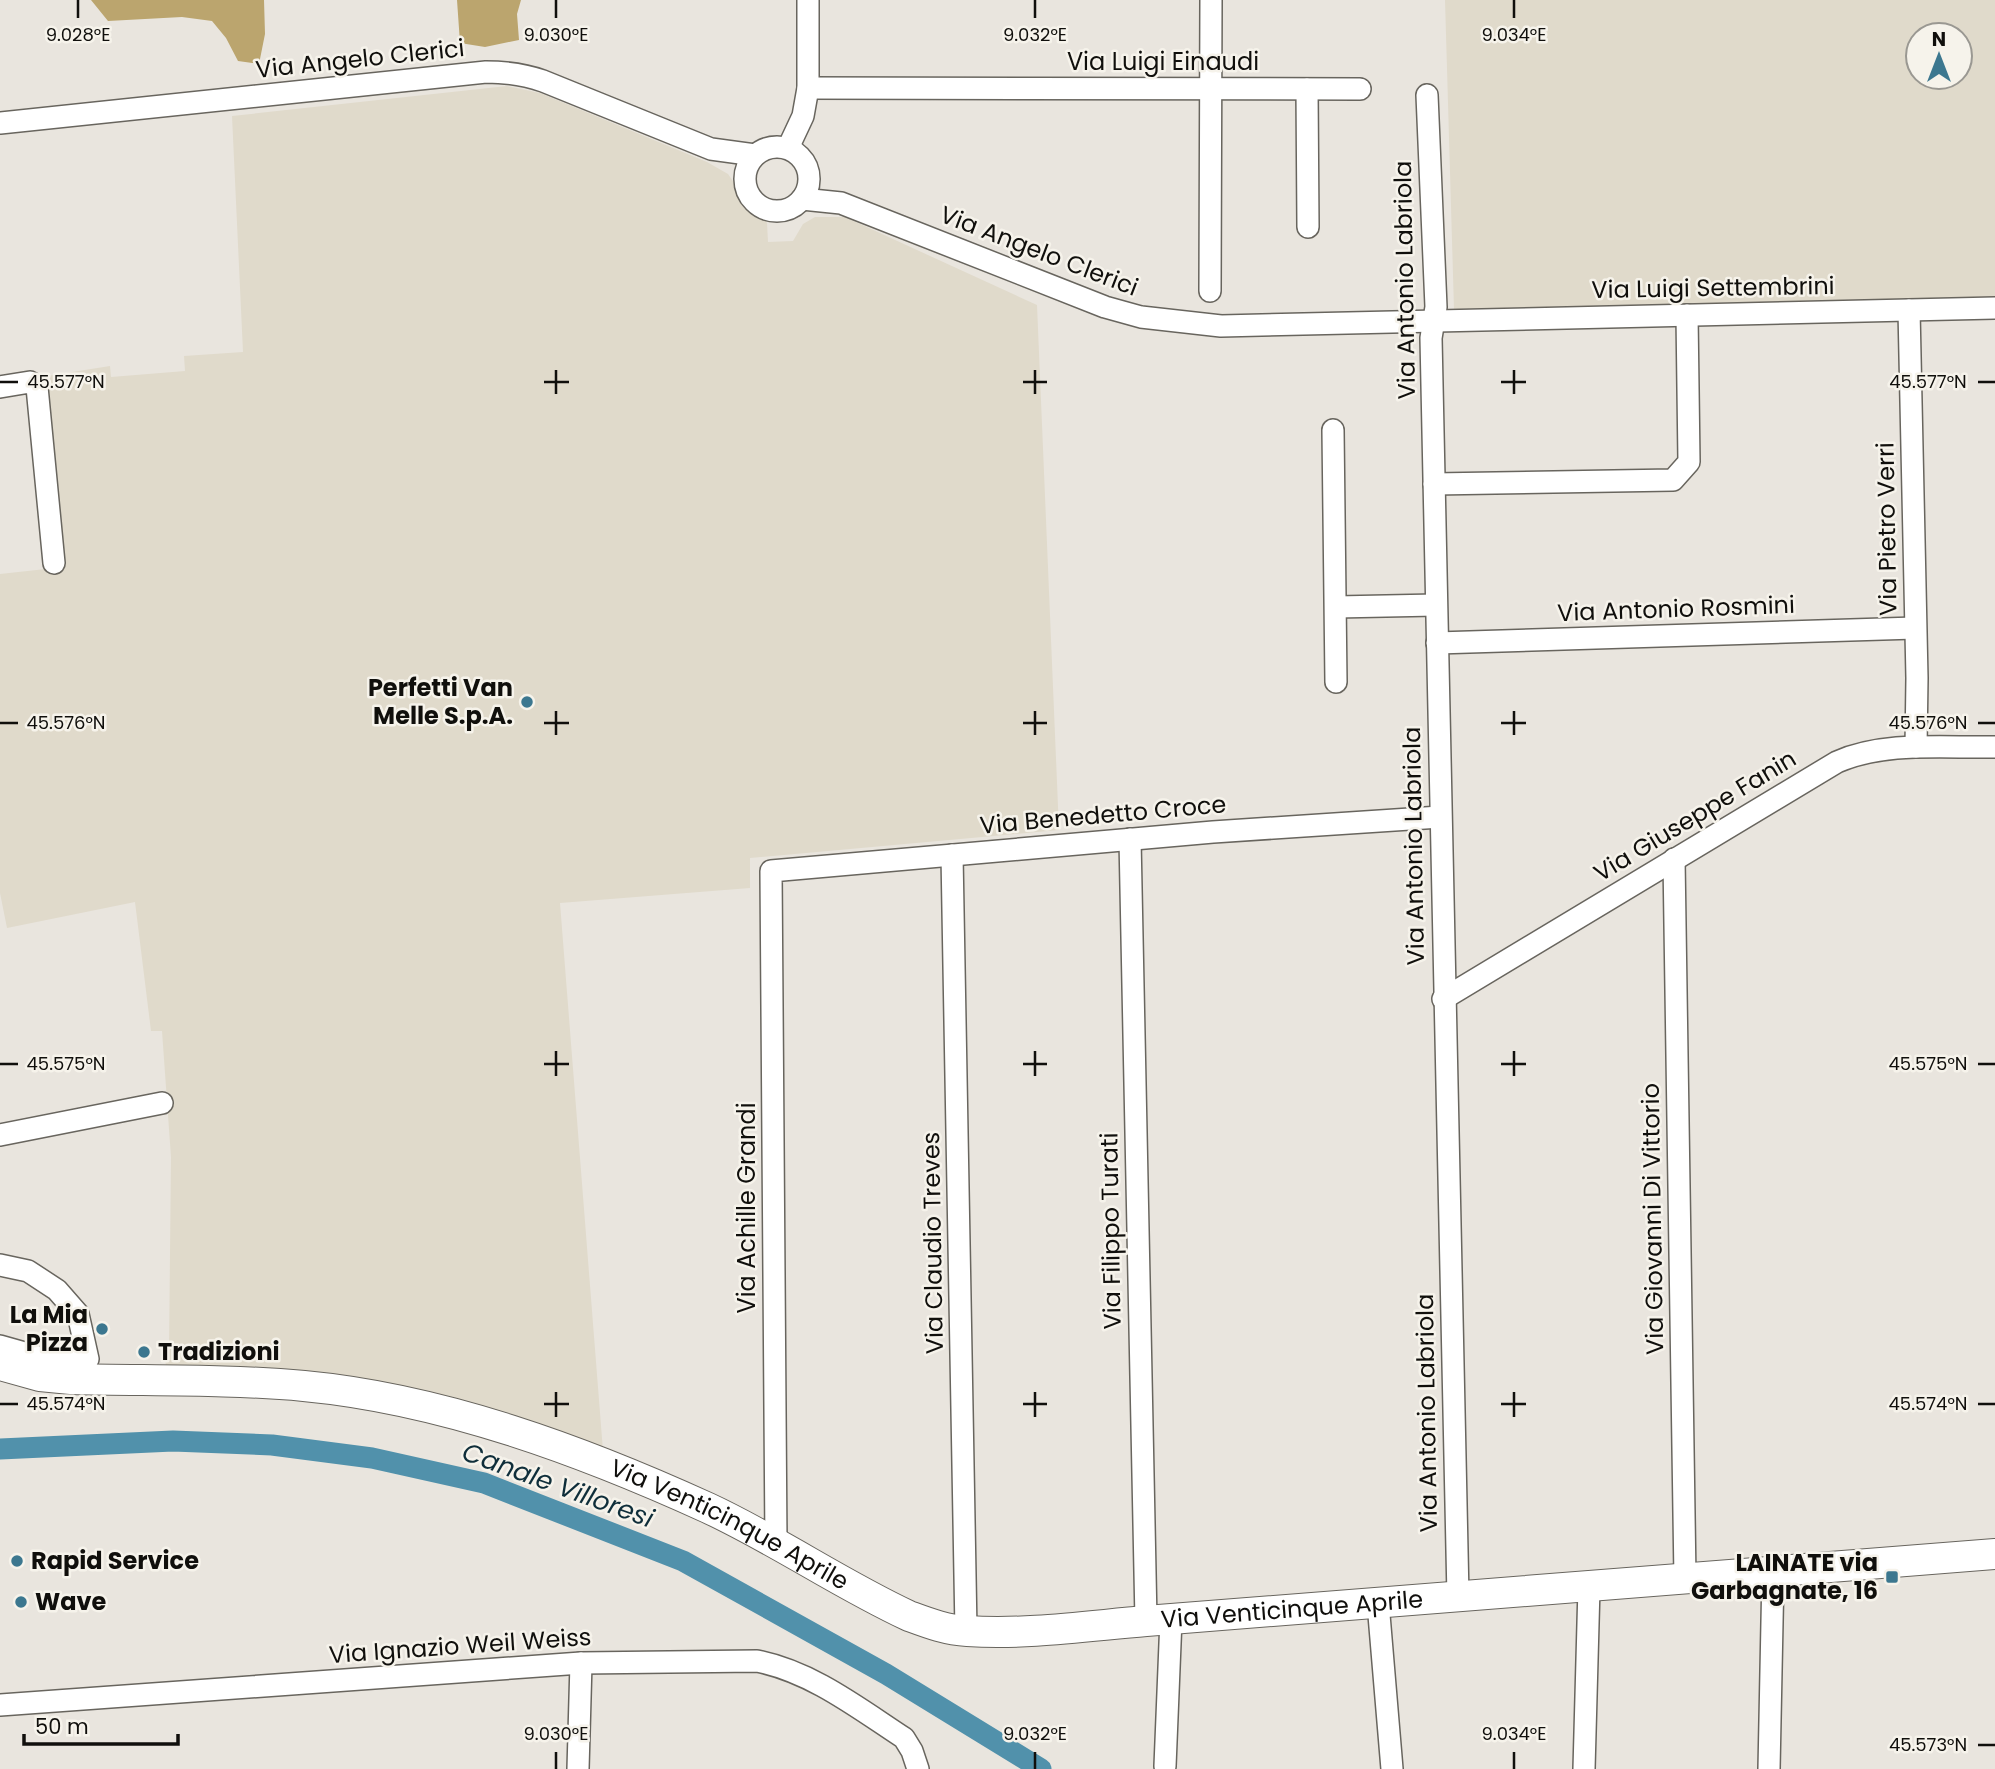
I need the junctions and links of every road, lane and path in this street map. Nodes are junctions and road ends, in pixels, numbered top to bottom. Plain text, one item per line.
1 (808, 0) edge
2 (1211, 0) edge
3 (808, 88) junction
4 (1210, 89) junction
5 (1307, 89) junction
6 (1360, 89) dead end
7 (1427, 95) dead end
8 (0, 123) edge
9 (788, 148) junction
10 (712, 149) junction
11 (755, 155) junction
12 (809, 176) junction
13 (744, 177) junction
14 (802, 199) junction
15 (841, 203) junction
16 (1308, 227) dead end
17 (1210, 291) dead end
18 (1995, 308) edge
19 (1909, 310) junction
20 (1687, 315) junction
21 (1433, 321) junction
22 (0, 387) edge
23 (1333, 430) dead end
24 (1434, 484) junction
25 (54, 563) dead end
26 (1436, 605) junction
27 (1336, 607) junction
28 (1915, 628) junction
29 (1437, 643) junction
30 (1336, 682) dead end
31 (1916, 747) junction
32 (1995, 747) edge
33 (1440, 817) junction
34 (1130, 839) junction
35 (952, 855) junction
36 (1674, 859) junction
37 (771, 871) joint
38 (1443, 999) junction
39 (162, 1103) dead end
40 (0, 1135) edge
41 (0, 1265) edge
42 (0, 1346) edge
43 (0, 1365) edge
44 (776, 1544) junction
45 (1995, 1554) edge
46 (1773, 1573) junction
47 (1685, 1579) junction
48 (1590, 1587) junction
49 (1458, 1597) junction
50 (1378, 1603) junction
51 (1159, 1620) junction
52 (966, 1631) junction
53 (581, 1663) junction
54 (0, 1705) edge
55 (1166, 1766) dead end
56 (578, 1769) edge
57 (918, 1769) edge
58 (1392, 1769) edge
59 (1584, 1769) edge
60 (1769, 1769) edge

1 - 3 street
2 - 4 street
3 - 4 street, Via Luigi Einaudi
3 - 9 street
4 - 5 street, Via Luigi Einaudi
4 - 17 street
5 - 6 street, Via Luigi Einaudi
5 - 16 street
7 - 21 street, Via Antonio Labriola
8 - 10 street, Via Angelo Clerici
9 - 11 street
9 - 12 street
10 - 11 street, Via Angelo Clerici
10 - 13 street, Via Angelo Clerici
11 - 13 street
12 - 14 street
12 - 15 street, Via Angelo Clerici
13 - 14 street
14 - 15 street, Via Angelo Clerici
15 - 21 street, Via Angelo Clerici
18 - 19 street, Via Luigi Settembrini
19 - 20 street, Via Luigi Settembrini
19 - 28 street, Via Pietro Verri
20 - 21 street, Via Luigi Settembrini
20 - 24 street
21 - 24 street, Via Antonio Labriola
22 - 25 street
23 - 27 street
24 - 26 street, Via Antonio Labriola
26 - 27 street
26 - 29 street, Via Antonio Labriola
27 - 30 street
28 - 29 street, Via Antonio Rosmini
28 - 31 street, Via Pietro Verri
29 - 33 street, Via Antonio Labriola
31 - 32 street, Via Giuseppe Fanin
31 - 36 street, Via Giuseppe Fanin
33 - 34 street, Via Benedetto Croce
33 - 38 street, Via Antonio Labriola
34 - 35 street, Via Benedetto Croce
34 - 51 street, Via Filippo Turati
35 - 37 street, Via Benedetto Croce
35 - 52 street, Via Claudio Treves
36 - 38 street, Via Giuseppe Fanin
36 - 47 street, Via Giovanni Di Vittorio
37 - 44 street, Via Achille Grandi
38 - 49 street, Via Antonio Labriola
39 - 40 street
41 - 42 street
43 - 44 street, Via Venticinque Aprile
44 - 52 street, Via Venticinque Aprile
45 - 46 street, Via Venticinque Aprile
46 - 47 street, Via Venticinque Aprile
46 - 60 street
47 - 48 street, Via Venticinque Aprile
48 - 49 street, Via Venticinque Aprile
48 - 59 street
49 - 50 street, Via Venticinque Aprile
50 - 51 street, Via Venticinque Aprile
50 - 58 street
51 - 52 street, Via Venticinque Aprile
51 - 55 street, Via Filippo Turati
53 - 54 street, Via Ignazio Weil Weiss
53 - 56 street
53 - 57 street, Via Ignazio Weil Weiss

